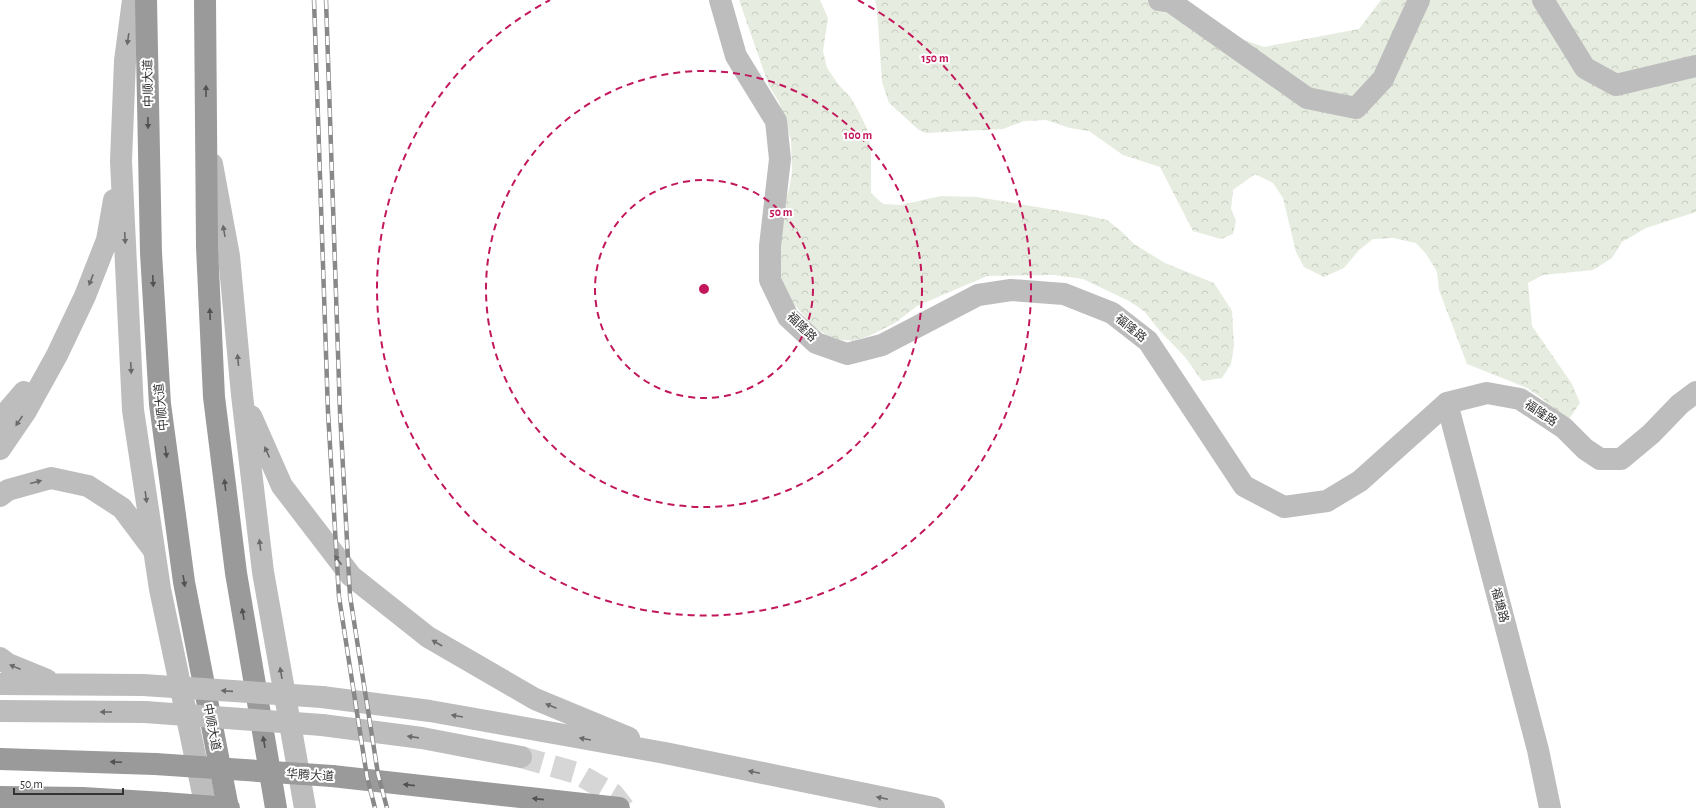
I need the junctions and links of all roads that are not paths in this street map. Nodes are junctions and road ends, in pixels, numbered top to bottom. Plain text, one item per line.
1 (133, 0) edge
2 (146, 0) edge
3 (205, 0) edge
4 (720, 0) edge
5 (1159, 0) edge
6 (1419, 0) edge
7 (1543, 0) edge
8 (1696, 66) edge
9 (206, 130) junction
10 (121, 161) junction
11 (57, 355) junction
12 (1696, 392) edge
13 (242, 395) junction
14 (1447, 403) junction
15 (0, 420) edge
16 (0, 449) edge
17 (0, 496) edge
18 (154, 551) junction
19 (0, 658) edge
20 (0, 684) edge
21 (58, 684) junction
22 (0, 712) edge
23 (665, 753) junction
24 (521, 757) tunnel mouth
25 (0, 759) edge
26 (0, 797) edge
27 (206, 808) edge
28 (229, 808) edge
29 (276, 808) edge
30 (305, 808) edge
31 (619, 808) edge
32 (934, 808) edge
33 (1550, 808) edge

1 -> 10 main road
2 -> 28 highway, 中顺大道
9 -> 3 highway
4 - 14 main road, 福隆路
5 - 6 main road
7 - 8 main road
13 -> 9 main road
29 -> 9 highway
10 -> 11 main road
10 -> 18 main road
11 - 15 main road
11 -> 16 main road
12 - 14 main road, 福隆路
23 -> 13 main road
30 -> 13 main road
14 - 33 main road, 福塘路
17 -> 18 main road
18 - 27 main road
21 -> 19 main road
20 - 21 main road
23 -> 21 main road, bridge
24 -> 22 main road, bridge
32 -> 23 main road
31 -> 25 highway, 华腾大道, bridge
26 - 28 highway, bridge

